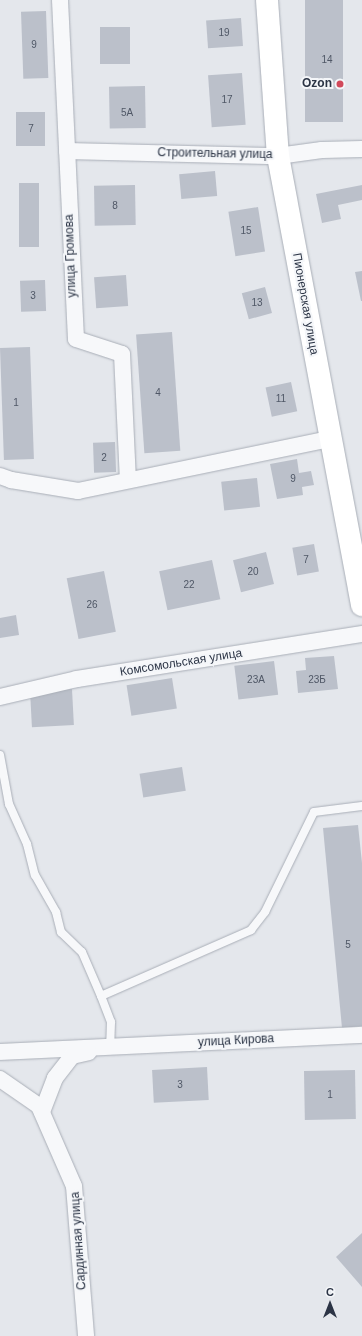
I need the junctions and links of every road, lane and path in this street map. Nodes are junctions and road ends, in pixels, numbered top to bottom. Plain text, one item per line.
1 (60, 0) edge
2 (267, 0) edge
3 (362, 149) edge
4 (67, 151) junction
5 (278, 156) junction
6 (330, 439) junction
7 (0, 476) edge
8 (128, 479) junction
9 (362, 606) edge
10 (362, 634) edge
11 (0, 696) edge
12 (0, 755) edge
13 (362, 806) edge
14 (101, 996) junction
15 (362, 1035) edge
16 (110, 1048) junction
17 (0, 1052) edge
18 (0, 1079) edge
19 (42, 1112) junction
20 (86, 1336) edge

1 - 4 street, улица Громова
2 - 5 street, Пионерская улица
3 - 5 street, Строительная улица
4 - 5 street, Строительная улица
4 - 8 street, улица Громова
5 - 6 street, Пионерская улица
6 - 8 street
6 - 9 street, Пионерская улица
7 - 8 street
10 - 11 street, Комсомольская улица
12 - 14 lane
13 - 14 lane
14 - 16 lane
15 - 16 street, улица Кирова
16 - 17 street
16 - 19 street
18 - 19 street, Сардинная улица
19 - 20 street, Сардинная улица

